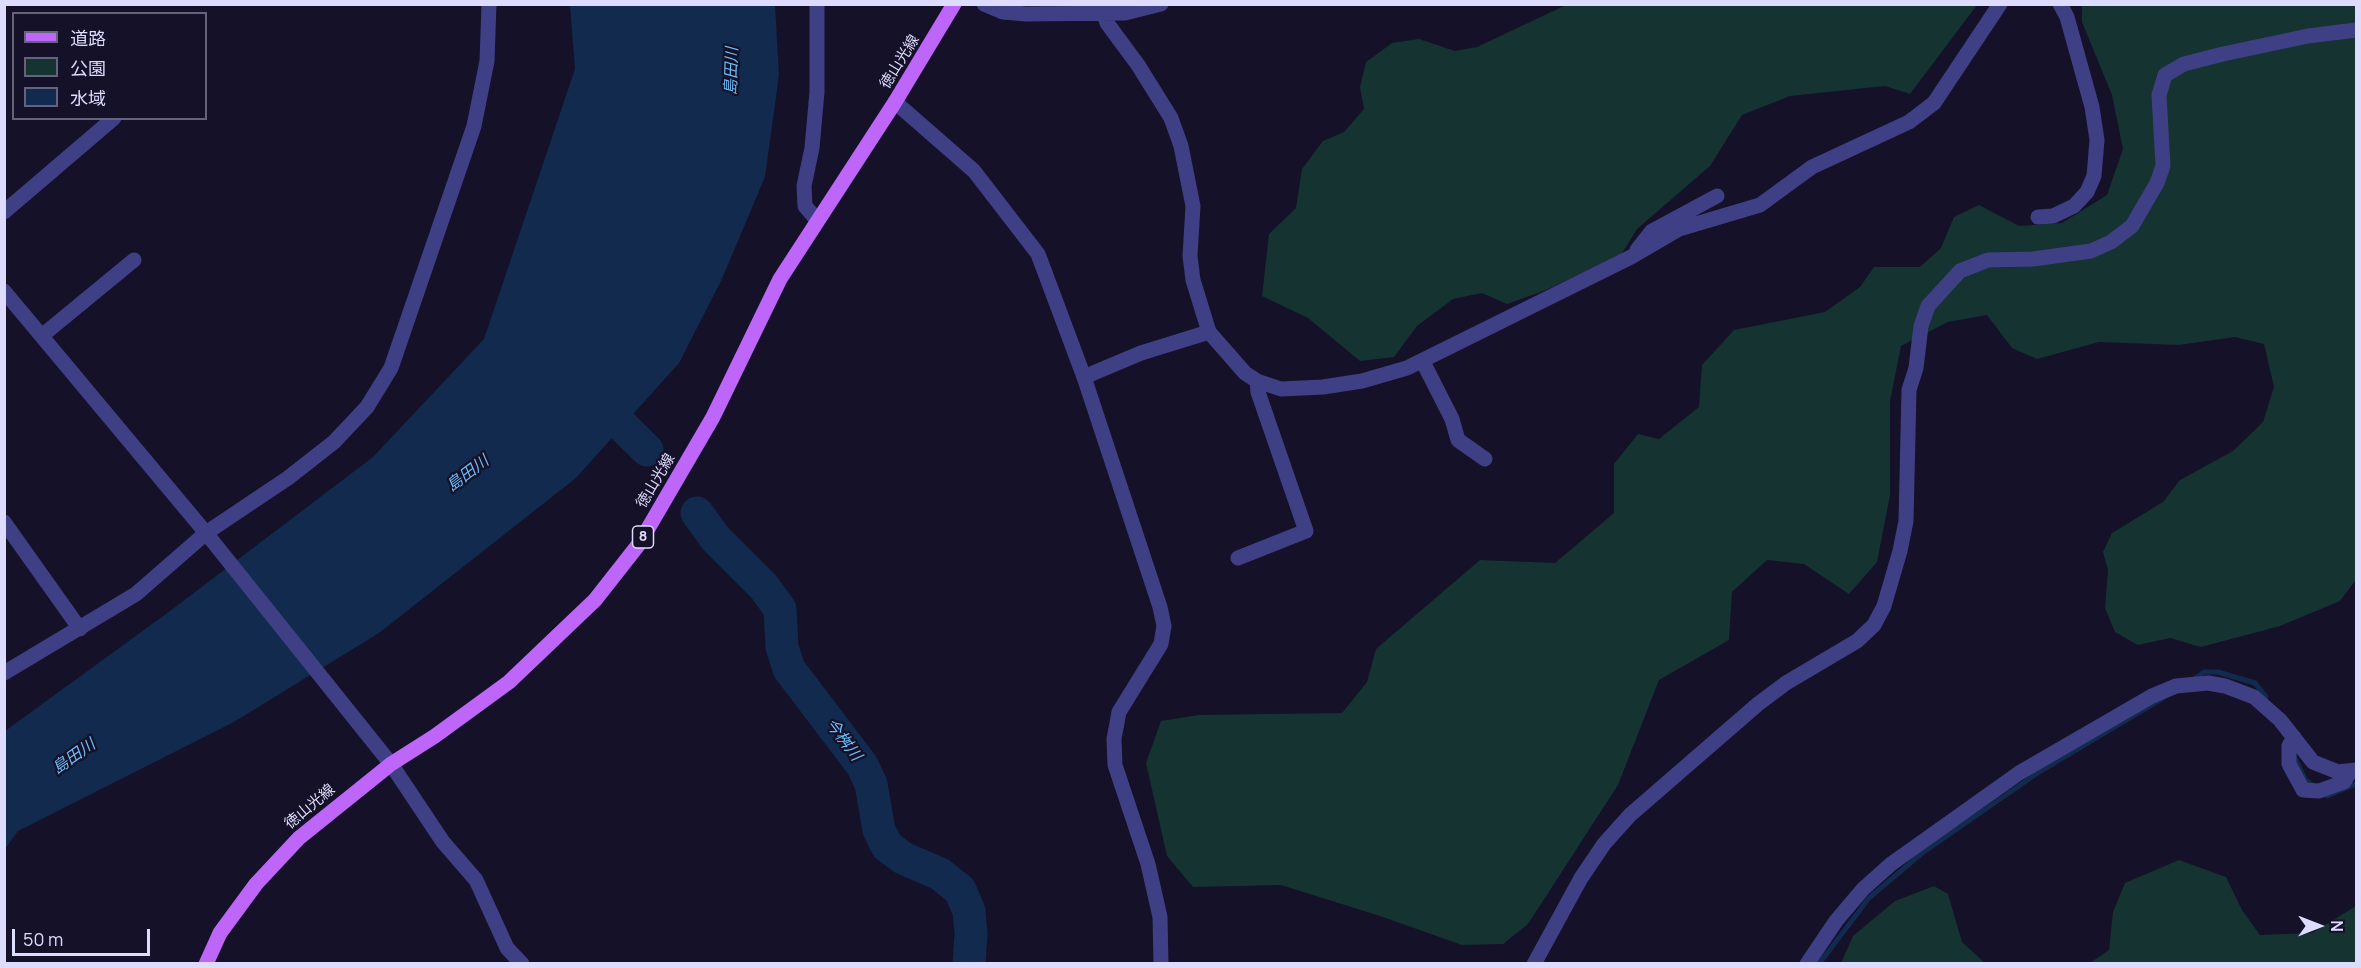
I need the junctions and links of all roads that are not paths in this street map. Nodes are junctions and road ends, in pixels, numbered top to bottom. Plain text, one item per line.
1 (489, 4) edge
2 (817, 4) edge
3 (954, 4) edge
4 (984, 4) edge
5 (1161, 4) edge
6 (2000, 4) edge
7 (2060, 4) edge
8 (1103, 12) junction
9 (2356, 30) edge
10 (895, 102) junction
11 (112, 120) edge
12 (1717, 196) dead end
13 (4, 212) edge
14 (2038, 217) dead end
15 (817, 220) junction
16 (1631, 257) junction
17 (134, 260) dead end
18 (4, 291) edge
19 (1209, 332) junction
20 (44, 334) junction
21 (1423, 362) junction
22 (1084, 377) junction
23 (1257, 381) junction
24 (1485, 459) dead end
25 (4, 522) edge
26 (206, 533) junction
27 (1238, 558) dead end
28 (80, 629) junction
29 (4, 673) edge
30 (2294, 737) junction
31 (391, 764) junction
32 (2354, 771) edge
33 (206, 963) edge
34 (522, 963) edge
35 (1161, 963) edge
36 (1534, 963) edge
37 (1807, 963) edge

1 - 26 street
2 - 15 street
3 - 10 main road, 徳山光線 / 8
4 - 8 street
5 - 8 street
6 - 16 street
7 - 14 street
8 - 19 street
9 - 36 street
10 - 15 main road, 徳山光線 / 8
10 - 22 street
11 - 13 street
12 - 16 street
15 - 31 main road, 徳山光線 / 8
16 - 21 street
17 - 20 street
18 - 20 street
19 - 22 street
19 - 23 street
20 - 26 street
21 - 23 street
21 - 24 street
22 - 35 street
23 - 27 street
25 - 28 street
26 - 28 street
26 - 31 street
28 - 29 street
30 - 32 street
30 - 32 street
30 - 37 street
31 - 33 main road, 徳山光線 / 8
31 - 34 street

